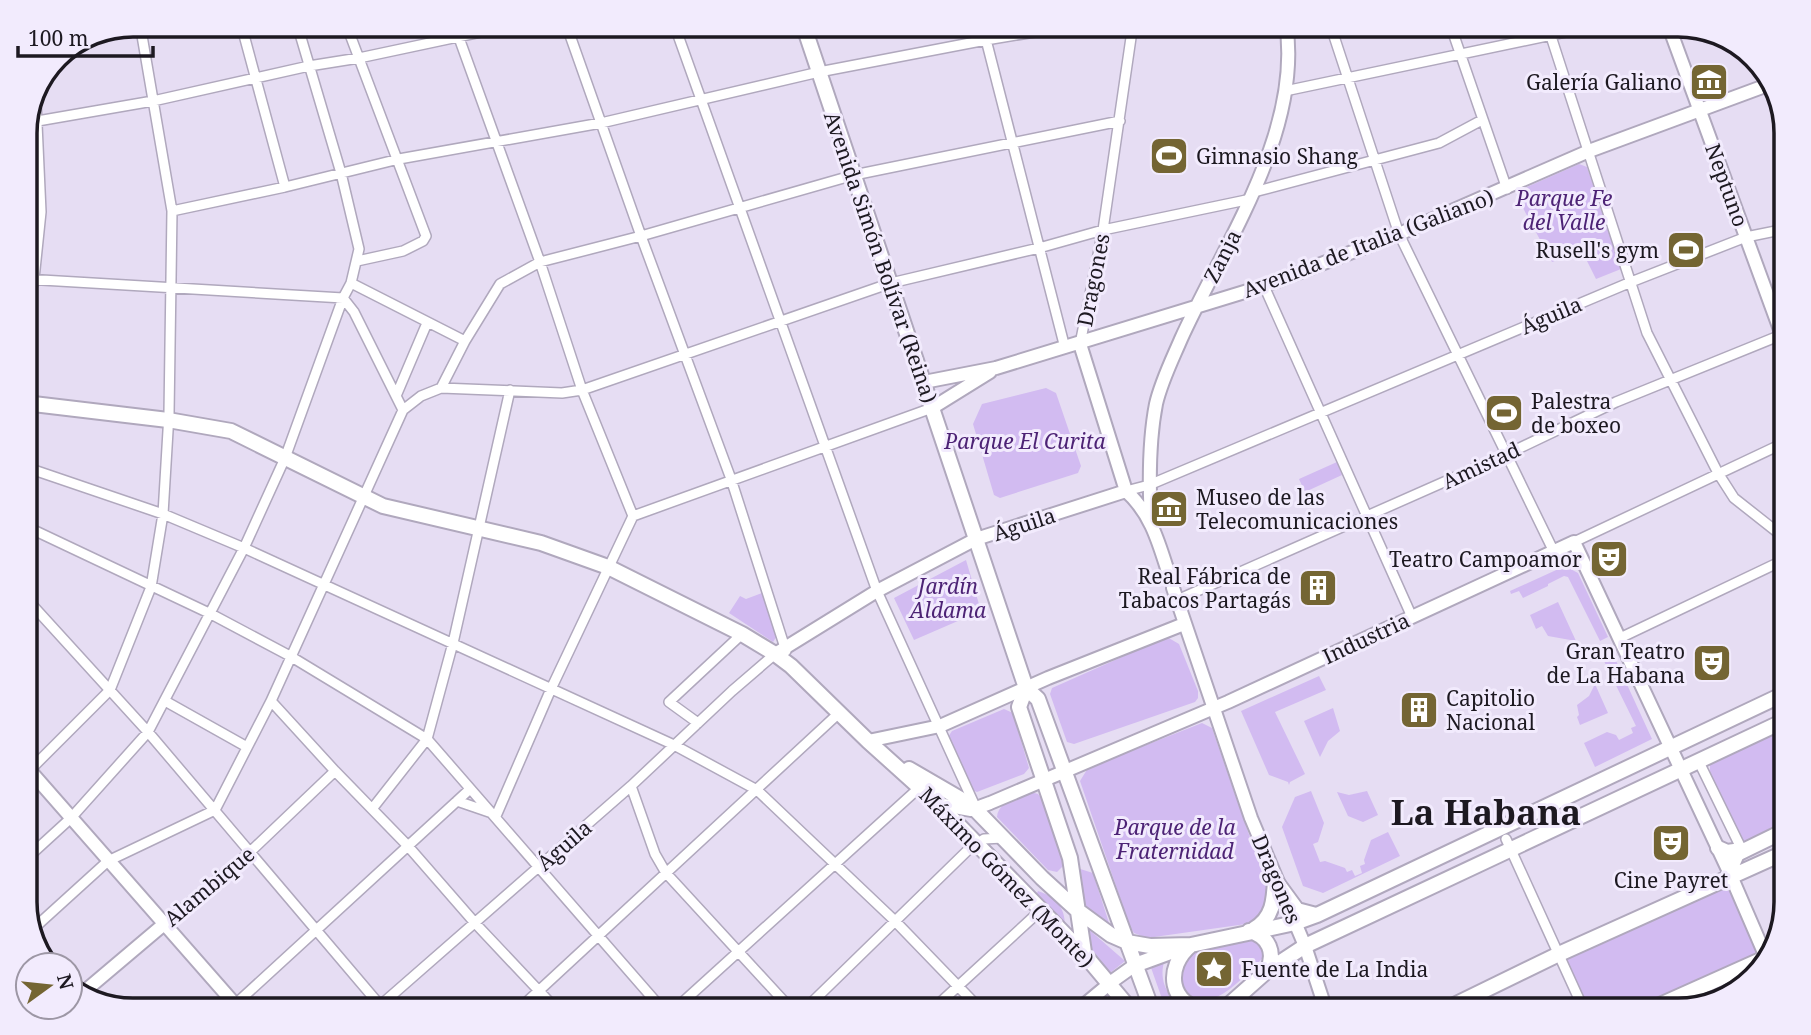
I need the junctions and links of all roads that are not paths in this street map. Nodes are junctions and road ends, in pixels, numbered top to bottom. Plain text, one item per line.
1 (141, 37) edge
2 (244, 37) edge
3 (301, 37) edge
4 (351, 37) edge
5 (458, 37) joint
6 (571, 37) edge
7 (679, 37) edge
8 (807, 37) edge
9 (985, 37) edge
10 (1004, 37) edge
11 (1131, 37) edge
12 (1287, 37) edge
13 (1333, 37) edge
14 (1455, 37) edge
15 (1541, 37) edge
16 (1551, 37) edge
17 (1673, 37) edge
18 (986, 40) junction
19 (1461, 54) junction
20 (359, 58) junction
21 (309, 66) junction
22 (819, 72) junction
23 (1346, 77) junction
24 (255, 78) junction
25 (1762, 87) edge
26 (1285, 91) junction
27 (153, 101) junction
28 (701, 101) junction
29 (1700, 110) junction
30 (1482, 120) junction
31 (38, 121) edge
32 (1120, 121) junction
33 (601, 123) junction
34 (497, 142) junction
35 (1011, 142) junction
36 (1589, 152) junction
37 (399, 159) junction
38 (1373, 162) junction
39 (37, 172) edge
40 (341, 173) junction
41 (854, 175) junction
42 (285, 187) junction
43 (1507, 189) junction
44 (1253, 196) junction
45 (741, 208) junction
46 (172, 211) junction
47 (1103, 230) junction
48 (1774, 231) edge
49 (37, 234) edge
50 (1399, 234) junction
51 (641, 236) junction
52 (1746, 237) junction
53 (1039, 248) junction
54 (357, 261) junction
55 (540, 262) junction
56 (37, 279) edge
57 (1631, 282) junction
58 (351, 283) junction
59 (891, 283) junction
60 (1264, 286) junction
61 (172, 287) junction
62 (343, 298) junction
63 (1195, 308) junction
64 (1774, 310) edge
65 (780, 320) junction
66 (426, 323) junction
67 (465, 341) junction
68 (1774, 342) edge
69 (1080, 344) junction
70 (1065, 348) junction
71 (685, 353) junction
72 (1458, 356) junction
73 (996, 368) junction
74 (1671, 379) junction
75 (924, 382) junction
76 (442, 388) junction
77 (510, 390) junction
78 (582, 390) junction
79 (396, 396) junction
80 (37, 404) edge
81 (932, 408) junction
82 (403, 410) junction
83 (1321, 412) junction
84 (169, 420) junction
85 (825, 447) junction
86 (1774, 447) edge
87 (1505, 454) junction
88 (285, 458) junction
89 (37, 471) edge
90 (1717, 473) junction
91 (731, 479) junction
92 (1149, 485) junction
93 (1126, 491) junction
94 (362, 496) junction
95 (163, 514) junction
96 (633, 516) junction
97 (1367, 517) junction
98 (1151, 522) junction
99 (477, 529) junction
100 (1774, 530) edge
101 (37, 532) edge
102 (976, 539) junction
103 (1574, 542) junction
104 (244, 548) junction
105 (1554, 552) junction
106 (1774, 565) edge
107 (608, 567) junction
108 (323, 585) junction
109 (151, 587) junction
110 (1173, 590) junction
111 (877, 591) junction
112 (37, 610) edge
113 (211, 614) junction
114 (1412, 617) junction
115 (1184, 624) junction
116 (742, 635) junction
117 (1620, 638) junction
118 (453, 643) junction
119 (780, 650) junction
120 (290, 656) junction
121 (1026, 688) junction
122 (551, 689) junction
123 (110, 690) junction
124 (1774, 699) edge
125 (164, 701) junction
126 (271, 701) junction
127 (1767, 703) junction
128 (1212, 708) junction
129 (1774, 712) edge
130 (839, 713) junction
131 (698, 723) junction
132 (940, 726) junction
133 (1774, 726) edge
134 (148, 732) junction
135 (427, 739) junction
136 (674, 745) junction
137 (873, 745) junction
138 (247, 747) junction
139 (1670, 749) junction
140 (37, 760) edge
141 (1699, 762) junction
142 (335, 771) junction
143 (1064, 772) junction
144 (1682, 776) junction
145 (1045, 780) junction
146 (37, 782) edge
147 (631, 786) junction
148 (920, 786) junction
149 (469, 790) junction
150 (757, 790) junction
151 (457, 801) junction
152 (938, 804) junction
153 (372, 809) junction
154 (976, 809) junction
155 (215, 810) junction
156 (495, 815) junction
157 (71, 818) junction
158 (1774, 835) edge
159 (1004, 838) junction
160 (1511, 840) junction
161 (1473, 842) junction
162 (976, 843) junction
163 (407, 845) junction
164 (37, 849) edge
165 (1718, 849) junction
166 (1742, 850) junction
167 (250, 852) junction
168 (1774, 857) edge
169 (1070, 858) junction
170 (108, 861) junction
171 (1482, 862) junction
172 (836, 865) junction
173 (538, 867) junction
174 (666, 873) junction
175 (1731, 876) junction
176 (1042, 878) junction
177 (1275, 880) junction
178 (1042, 909) junction
179 (1077, 910) junction
180 (1317, 915) junction
181 (894, 920) junction
182 (39, 922) edge
183 (475, 923) junction
184 (1295, 923) junction
185 (163, 925) junction
186 (317, 931) junction
187 (1249, 931) junction
188 (598, 937) junction
189 (1127, 942) junction
190 (1191, 945) junction
191 (1305, 946) junction
192 (1763, 946) edge
193 (740, 953) junction
194 (1084, 954) junction
195 (1559, 954) junction
196 (1135, 965) junction
197 (1748, 968) edge
198 (1268, 971) junction
199 (1109, 984) junction
200 (957, 987) junction
201 (90, 988) edge
202 (539, 991) junction
203 (1686, 997) edge
204 (226, 998) edge
205 (247, 998) edge
206 (371, 998) edge
207 (392, 998) edge
208 (531, 998) edge
209 (546, 998) edge
210 (652, 998) edge
211 (688, 998) edge
212 (781, 998) edge
213 (816, 998) edge
214 (945, 998) edge
215 (968, 998) edge
216 (1092, 998) edge
217 (1121, 998) edge
218 (1147, 998) edge
219 (1182, 998) edge
220 (1237, 998) edge
221 (1322, 998) edge
222 (1469, 998) edge
223 (1579, 998) edge

1 - 27 street
2 - 24 street
3 - 21 street
4 - 20 street
5 - 20 street
5 - 34 street
6 - 33 street
7 - 28 street
8 - 22 main road, Avenida Simón Bolívar (Reina)
9 - 18 street
10 - 18 street
11 - 32 street, Dragones
12 - 26 street, Zanja
13 - 23 street
14 - 19 street
15 - 19 street
16 - 36 street
17 - 29 street, Neptuno
18 - 22 street
18 - 35 street
19 - 23 street
19 - 30 street
20 - 21 street
20 - 37 street
21 - 24 street
21 - 40 street
22 - 28 street
22 - 41 main road, Avenida Simón Bolívar (Reina)
23 - 26 street
23 - 38 street
24 - 27 street
24 - 42 street
25 - 29 street, Avenida de Italia (Galiano)
26 - 44 street, Zanja
27 - 31 street
27 - 46 street
28 - 33 street
28 - 45 street
29 - 36 street, Avenida de Italia (Galiano)
29 - 52 street, Neptuno
30 - 38 street
30 - 43 street
32 - 35 street
32 - 47 street, Dragones
33 - 34 street
33 - 51 street
34 - 37 street
34 - 55 street
35 - 41 street
35 - 53 street
36 - 43 street, Avenida de Italia (Galiano)
36 - 57 street
37 - 40 street
37 - 54 street
38 - 44 street
38 - 50 street
39 - 49 street
40 - 42 street
40 - 54 street
41 - 45 street
41 - 59 main road, Avenida Simón Bolívar (Reina)
42 - 46 street
43 - 50 street, Avenida de Italia (Galiano)
44 - 47 street
44 - 63 street, Zanja
45 - 51 street
45 - 65 street
46 - 61 street
47 - 53 street
47 - 69 street, Dragones
48 - 52 street, Águila
50 - 60 street, Avenida de Italia (Galiano)
50 - 72 street
51 - 55 street
51 - 71 street
52 - 57 street, Águila
52 - 64 street, Neptuno
53 - 59 street
53 - 70 street
54 - 58 street
55 - 67 street
55 - 78 street
56 - 61 street
57 - 72 street, Águila
57 - 74 street
58 - 62 street
58 - 66 street
59 - 65 street
59 - 75 main road, Avenida Simón Bolívar (Reina)
60 - 63 street, Avenida de Italia (Galiano)
60 - 83 street
61 - 62 street
61 - 84 street
62 - 79 street
62 - 88 street
63 - 69 street, Avenida de Italia (Galiano)
63 - 92 street, Zanja
65 - 71 street
65 - 85 street
66 - 67 street
66 - 79 street
67 - 76 street
68 - 74 street, Amistad
69 - 70 street, Avenida de Italia (Galiano)
69 - 93 street, Dragones
70 - 73 street, Avenida de Italia (Galiano)
71 - 78 street
71 - 91 street
72 - 83 street, Águila
72 - 87 street
73 - 75 street, Avenida de Italia (Galiano)
73 - 81 street, Avenida de Italia (Galiano)
74 - 87 street, Amistad
74 - 90 street
75 - 81 main road, Avenida Simón Bolívar (Reina)
76 - 77 street
76 - 82 street
77 - 78 street
77 - 99 street
78 - 96 street
79 - 82 street
80 - 84 main road, Máximo Gómez (Monte)
81 - 85 street
81 - 102 main road, Avenida Simón Bolívar (Reina)
82 - 94 street
83 - 92 street, Águila
83 - 97 street
84 - 88 main road, Máximo Gómez (Monte)
84 - 95 street
85 - 91 street
85 - 111 street
86 - 90 street, Industria
87 - 97 street, Amistad
87 - 105 street
88 - 94 main road, Máximo Gómez (Monte)
88 - 104 street
89 - 95 street
90 - 100 street
90 - 103 street, Industria
91 - 96 street
91 - 119 street
92 - 93 street, Águila
92 - 98 street, Dragones
93 - 98 street, Dragones
93 - 102 street, Águila
94 - 99 main road, Máximo Gómez (Monte)
94 - 108 street
95 - 104 street
95 - 109 street
96 - 107 street
97 - 110 street, Amistad
97 - 114 street
98 - 110 street, Dragones
99 - 107 main road, Máximo Gómez (Monte)
99 - 118 street
101 - 109 street
102 - 111 street, Águila
102 - 121 main road, Avenida Simón Bolívar (Reina)
103 - 105 street, Industria
103 - 117 street
104 - 108 street
104 - 113 street
105 - 114 street, Industria
106 - 117 street
107 - 116 main road, Máximo Gómez (Monte)
107 - 122 street
108 - 118 street
108 - 120 street
109 - 113 street
109 - 123 street
110 - 115 street, Dragones
111 - 119 street, Águila
111 - 132 street
112 - 123 street
113 - 120 street
113 - 125 street
114 - 128 street, Industria
115 - 121 street
115 - 128 street, Dragones
116 - 119 main road, Máximo Gómez (Monte)
116 - 131 street
117 - 139 street
118 - 122 street
118 - 135 street
119 - 130 main road, Máximo Gómez (Monte)
119 - 131 street, Águila
120 - 126 street
120 - 135 street
121 - 132 street
121 - 143 main road, Avenida Simón Bolívar (Reina)
121 - 145 main road, Avenida Simón Bolívar (Reina)
122 - 136 street
122 - 156 street
123 - 134 street
123 - 140 street
124 - 127 main road
125 - 134 street
125 - 138 street
126 - 138 street
126 - 142 street
127 - 129 main road
127 - 139 main road
128 - 143 street, Industria
128 - 177 street, Dragones
130 - 137 main road, Máximo Gómez (Monte)
130 - 150 street
131 - 136 street, Águila
132 - 137 street
132 - 154 street
133 - 141 main road
134 - 155 street
134 - 157 street
135 - 149 street
135 - 153 street
136 - 147 street, Águila
136 - 150 street
137 - 148 main road, Máximo Gómez (Monte)
137 - 154 main road, Máximo Gómez (Monte)
138 - 155 street
139 - 144 street
139 - 160 main road
141 - 144 main road
141 - 166 street
142 - 153 street
142 - 167 street, Alambique
143 - 145 street, Industria
143 - 189 main road, Avenida Simón Bolívar (Reina)
144 - 160 main road
144 - 165 street
145 - 154 street, Industria
145 - 169 main road, Avenida Simón Bolívar (Reina)
146 - 157 street
147 - 173 street, Águila
147 - 174 street
148 - 152 main road, Máximo Gómez (Monte)
148 - 172 street
149 - 151 street
149 - 156 street
150 - 172 street
150 - 174 street
151 - 156 street
151 - 163 street
152 - 154 street, Industria
152 - 162 main road, Máximo Gómez (Monte)
153 - 163 street
154 - 159 main road, Máximo Gómez (Monte)
155 - 167 street
155 - 170 street
156 - 173 street
157 - 164 street
157 - 170 street
158 - 166 main road
159 - 162 street
159 - 176 main road, Máximo Gómez (Monte)
160 - 161 main road
160 - 171 main road
160 - 195 street
161 - 171 main road
161 - 180 main road
162 - 178 main road, Máximo Gómez (Monte)
162 - 181 street
163 - 183 street
163 - 186 street
165 - 166 main road
165 - 175 street
166 - 175 main road
167 - 185 street, Alambique
167 - 186 street
168 - 175 main road
169 - 176 main road
169 - 179 main road, Avenida Simón Bolívar (Reina)
170 - 182 street
170 - 185 street
171 - 191 main road
172 - 181 street
172 - 193 street
173 - 183 street, Águila
173 - 188 street
174 - 188 street
174 - 193 street
175 - 192 street
175 - 195 main road
176 - 179 main road, Máximo Gómez (Monte)
177 - 180 main road
177 - 184 street, Dragones
177 - 187 main road
178 - 194 main road, Máximo Gómez (Monte)
178 - 200 street
179 - 189 main road, Máximo Gómez (Monte)
179 - 194 main road, Avenida Simón Bolívar (Reina)
180 - 184 main road
181 - 200 street
181 - 213 street
183 - 202 street
183 - 207 street, Águila
184 - 187 main road
184 - 191 street, Dragones
185 - 201 street, Alambique
185 - 204 street
186 - 205 street
186 - 206 street
187 - 190 main road
187 - 198 main road
188 - 202 street
188 - 210 street
189 - 190 main road
189 - 196 main road, Máximo Gómez (Monte)
190 - 196 main road
190 - 219 main road
191 - 198 main road
191 - 221 street, Dragones
193 - 211 street
193 - 212 street
194 - 199 main road, Máximo Gómez (Monte)
195 - 222 main road
195 - 223 street
196 - 199 street
196 - 218 main road, Máximo Gómez (Monte)
197 - 203 main road
198 - 220 main road
199 - 216 street
199 - 217 main road, Máximo Gómez (Monte)
200 - 214 street
200 - 215 street
202 - 208 street
202 - 209 street

